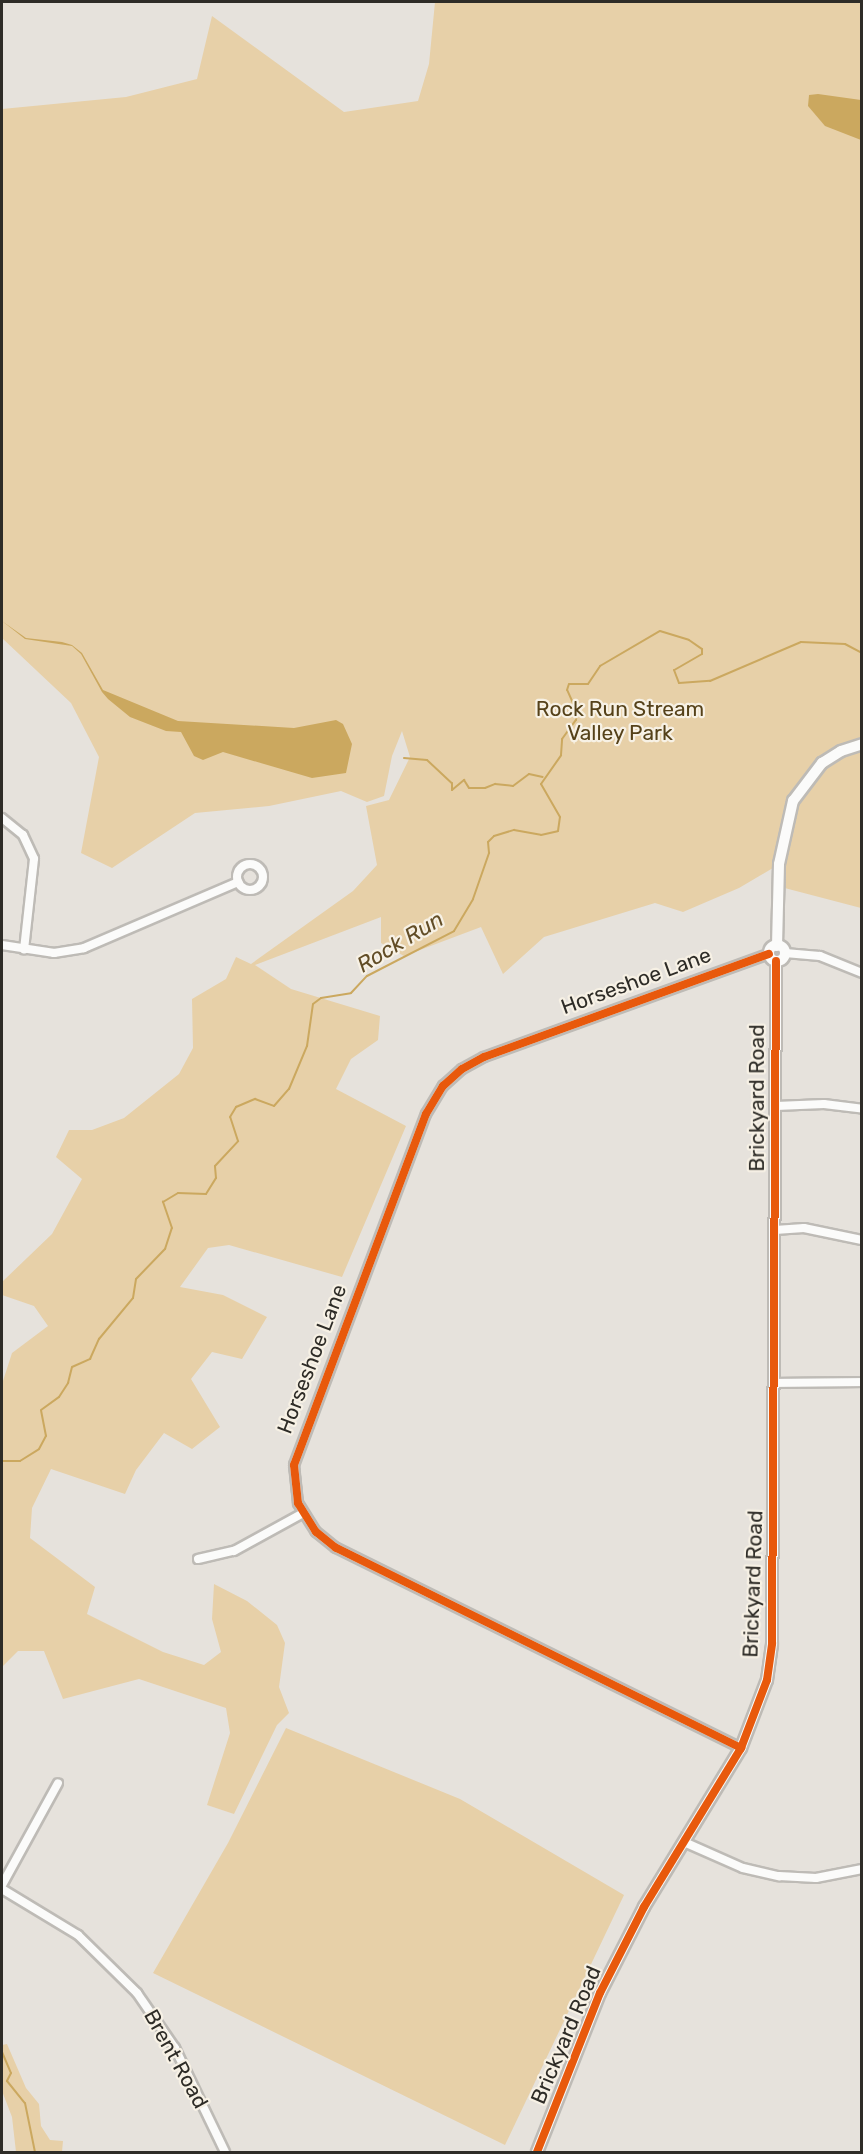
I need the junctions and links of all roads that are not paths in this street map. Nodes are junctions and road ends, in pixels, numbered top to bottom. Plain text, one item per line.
1 (861, 744) edge
2 (2, 818) edge
3 (238, 882) dead end
4 (2, 945) edge
5 (24, 949) junction
6 (777, 953) junction
7 (861, 973) edge
8 (776, 1106) junction
9 (861, 1109) edge
10 (775, 1230) junction
11 (861, 1240) edge
12 (861, 1382) edge
13 (774, 1383) junction
14 (303, 1513) junction
15 (198, 1559) dead end
16 (741, 1749) junction
17 (58, 1783) dead end
18 (684, 1842) junction
19 (861, 1869) edge
20 (2, 1887) edge
21 (225, 2152) edge
22 (537, 2152) edge

1 - 6 street, Brickyard Road
2 - 5 street
3 - 5 street
4 - 5 street
6 - 7 street, Horseshoe Lane
6 - 8 street, Brickyard Road
6 - 14 street, Horseshoe Lane
8 - 9 street
8 - 10 street, Brickyard Road
10 - 11 street
10 - 13 street, Brickyard Road
12 - 13 street
13 - 16 street, Brickyard Road
14 - 15 street
14 - 16 street, Horseshoe Lane
16 - 18 street, Brickyard Road
17 - 20 street
18 - 19 street
18 - 22 street, Brickyard Road
20 - 21 street, Brent Road

